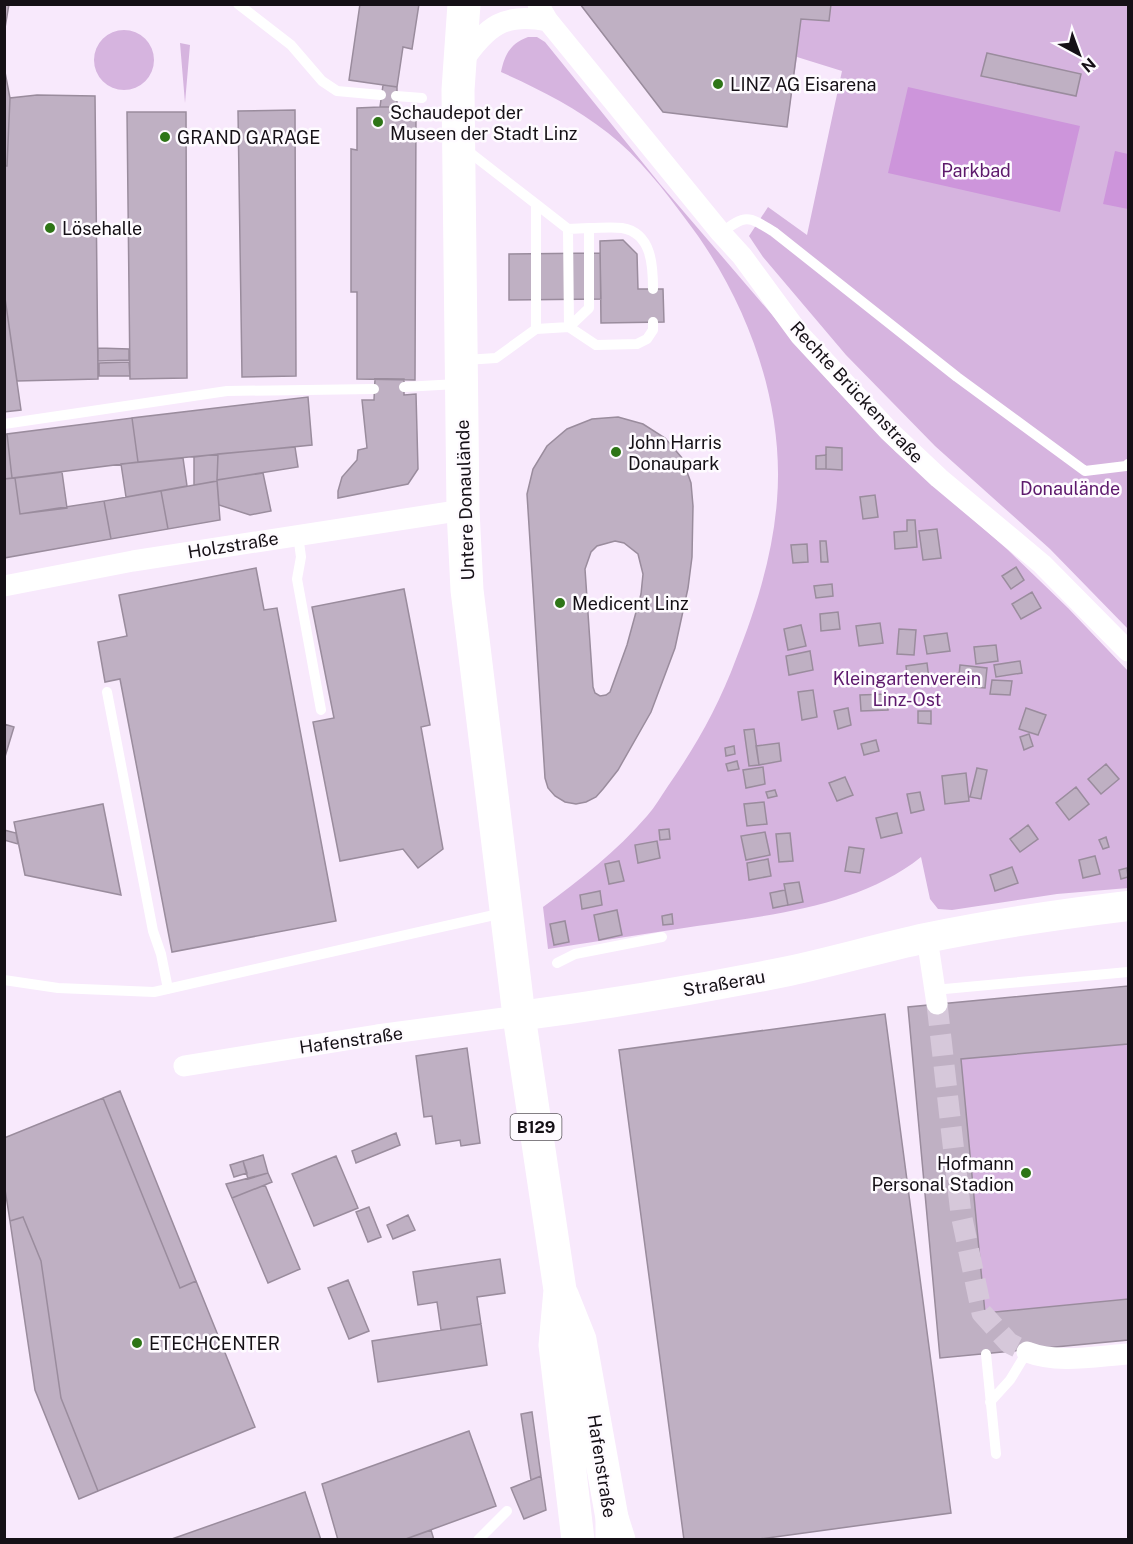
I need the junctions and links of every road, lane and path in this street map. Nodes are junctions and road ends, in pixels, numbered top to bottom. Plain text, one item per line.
1 (238, 4) edge
2 (464, 4) edge
3 (543, 13) edge
4 (458, 67) junction
5 (381, 95) dead end
6 (396, 96) dead end
7 (422, 98) dead end
8 (459, 144) junction
9 (536, 204) junction
10 (589, 228) junction
11 (568, 229) junction
12 (721, 233) junction
13 (653, 290) dead end
14 (653, 322) dead end
15 (569, 327) junction
16 (536, 329) junction
17 (462, 373) junction
18 (404, 387) dead end
19 (372, 389) dead end
20 (4, 424) edge
21 (1128, 464) edge
22 (463, 510) junction
23 (298, 535) junction
24 (4, 586) edge
25 (1128, 651) edge
26 (107, 692) dead end
27 (321, 710) dead end
28 (1128, 906) edge
29 (506, 913) junction
30 (662, 938) dead end
31 (927, 938) junction
32 (557, 963) dead end
33 (1128, 972) edge
34 (4, 980) edge
35 (168, 989) junction
36 (935, 997) joint
37 (518, 1004) junction
38 (184, 1066) dead end
39 (560, 1290) junction
40 (1027, 1352) joint
41 (986, 1353) dead end
42 (1128, 1354) edge
43 (990, 1402) junction
44 (996, 1455) dead end
45 (507, 1511) dead end
46 (614, 1532) edge
47 (478, 1539) edge
48 (578, 1539) edge

1 - 5 lane
2 - 4 main road, Untere Donaulände
3 - 4 street, Rechte Brückenstraße
3 - 12 street, Rechte Brückenstraße
4 - 8 main road, Untere Donaulände
6 - 7 lane
8 - 9 lane
8 - 17 main road, Untere Donaulände
9 - 11 lane
9 - 16 lane
10 - 11 lane
10 - 13 lane
10 - 15 lane
11 - 15 lane
12 - 21 lane
12 - 25 street, Rechte Brückenstraße
14 - 15 lane
15 - 16 lane
16 - 17 lane
17 - 18 lane
17 - 22 main road, Untere Donaulände
19 - 20 lane
22 - 23 street, Holzstraße
22 - 29 main road, Untere Donaulände
23 - 24 street, Holzstraße
23 - 27 lane
26 - 35 lane
28 - 31 main road, Straßerau
29 - 35 lane
29 - 37 main road, Untere Donaulände
30 - 32 lane
31 - 36 street
31 - 37 main road, Straßerau
33 - 36 lane
34 - 35 lane
37 - 38 street, Hafenstraße
37 - 39 main road, Hafenstraße / B129
39 - 46 main road, Hafenstraße
39 - 48 main road, Hafenstraße
40 - 42 street
40 - 43 lane
41 - 43 lane
43 - 44 lane
45 - 47 lane

